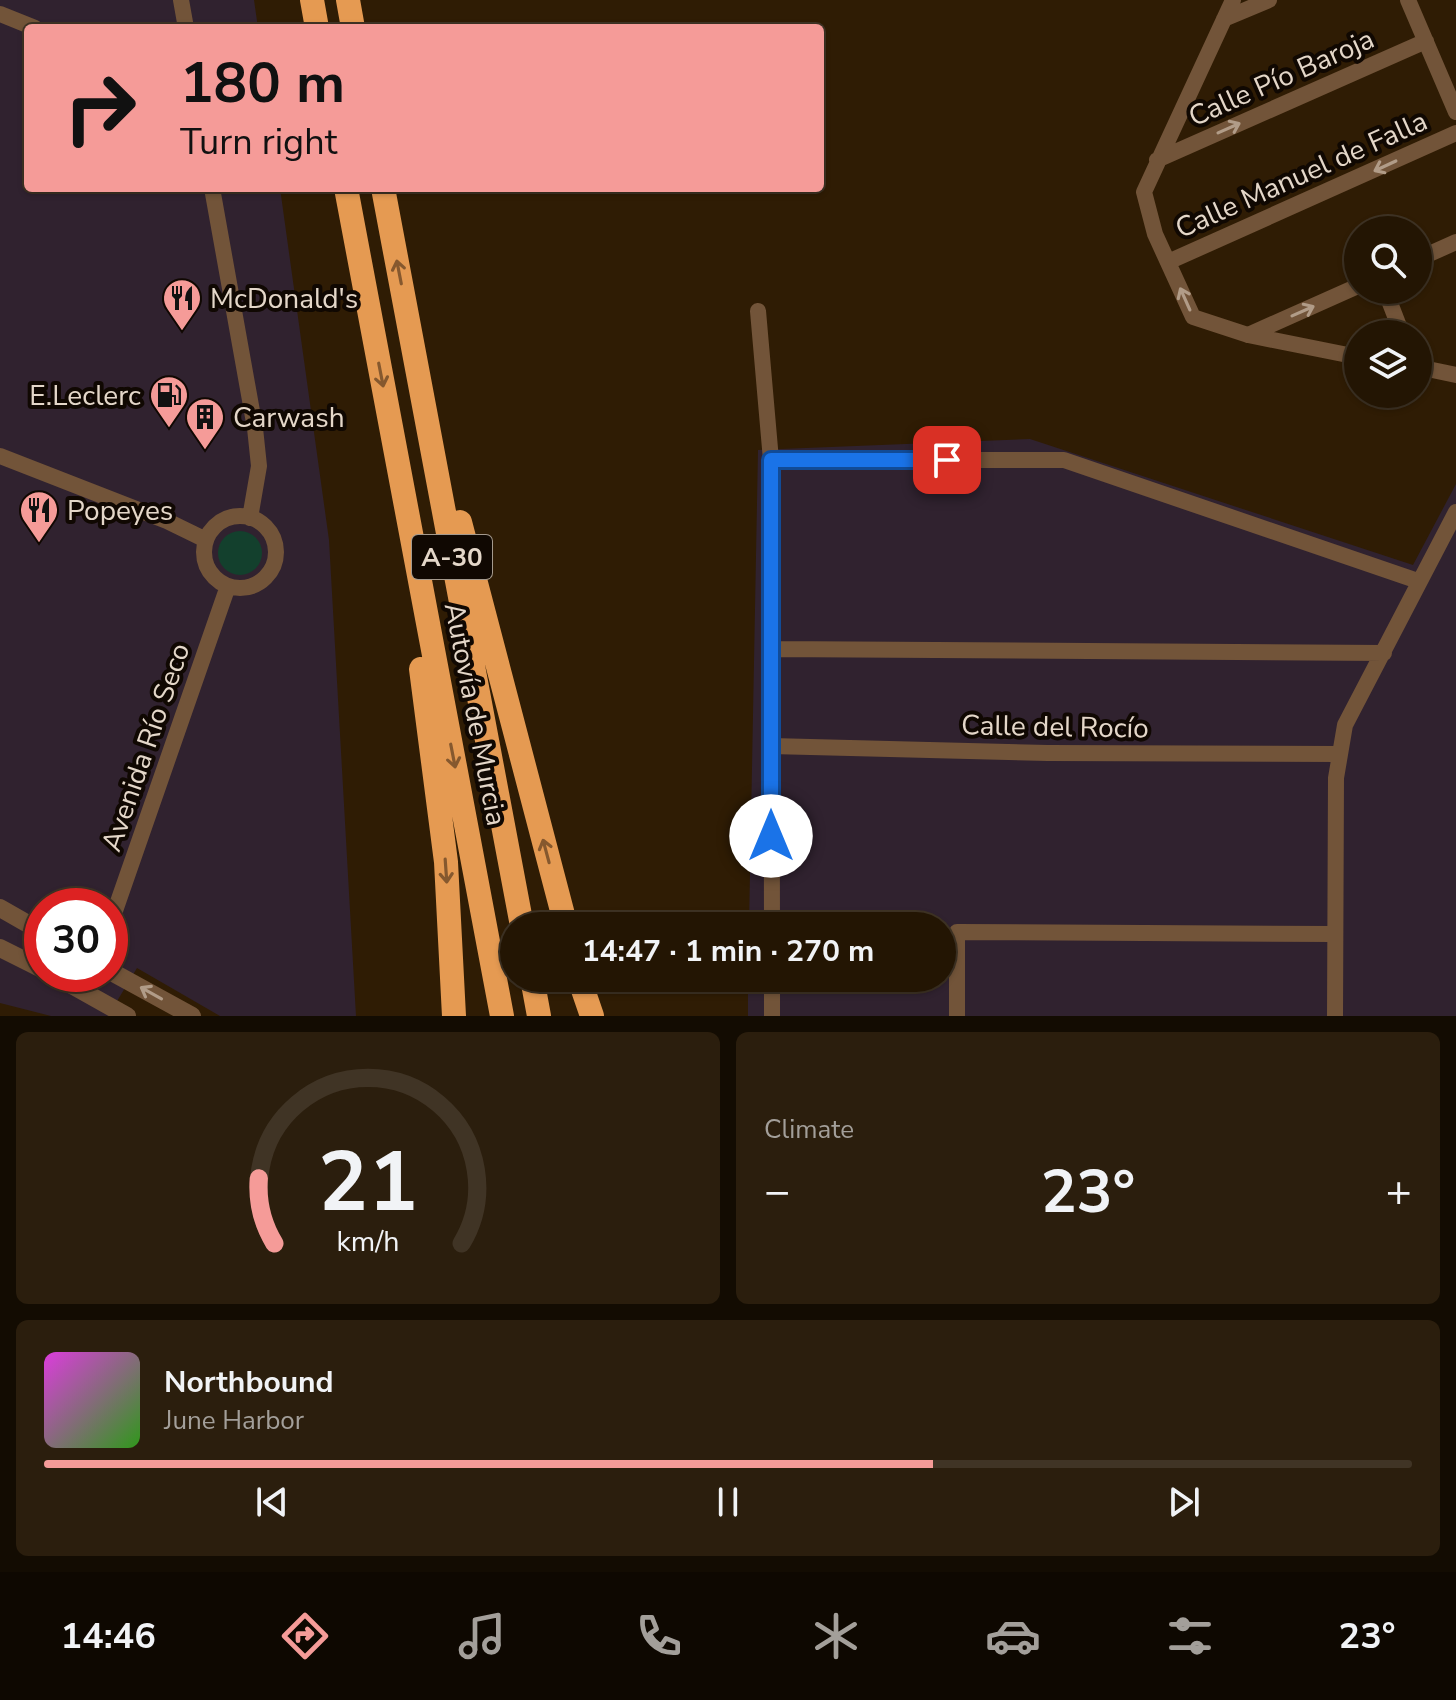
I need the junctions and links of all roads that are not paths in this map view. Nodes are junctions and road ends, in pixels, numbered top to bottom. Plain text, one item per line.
1 (181, 0) edge
2 (312, 0) edge
3 (348, 0) edge
4 (1233, 0) edge
5 (1269, 0) edge
6 (1408, 0) edge
7 (0, 14) edge
8 (1224, 19) junction
9 (25, 24) edge
10 (185, 24) edge
11 (316, 24) edge
12 (352, 24) edge
13 (1426, 41) junction
14 (1456, 112) edge
15 (1456, 133) edge
16 (1157, 160) junction
17 (213, 192) edge
18 (347, 192) edge
19 (384, 192) edge
20 (1456, 242) edge
21 (1432, 253) edge
22 (1168, 262) junction
23 (1344, 292) edge
24 (758, 311) dead end
25 (410, 328) junction
26 (1248, 335) junction
27 (1344, 354) edge
28 (1432, 370) edge
29 (1456, 375) edge
30 (392, 432) junction
31 (0, 456) edge
32 (771, 460) junction
33 (1456, 512) edge
34 (250, 518) junction
35 (206, 540) junction
36 (1418, 581) junction
37 (228, 586) junction
38 (771, 649) junction
39 (1384, 653) junction
40 (771, 746) junction
41 (1339, 754) junction
42 (123, 888) edge
43 (0, 908) edge
44 (519, 912) edge
45 (562, 912) edge
46 (772, 912) edge
47 (24, 922) edge
48 (1334, 934) junction
49 (0, 948) edge
50 (24, 960) edge
51 (128, 981) edge
52 (84, 992) edge
53 (535, 992) edge
54 (584, 992) edge
55 (772, 992) edge
56 (539, 1014) edge
57 (127, 1016) edge
58 (192, 1016) edge
59 (454, 1016) edge
60 (502, 1016) edge
61 (592, 1016) edge
62 (772, 1016) edge
63 (957, 1016) edge
64 (1335, 1016) edge

1 - 10 street
2 - 11 highway
3 - 12 highway
4 - 8 street
5 - 8 street
6 - 13 street
7 - 9 street
8 - 16 street
13 - 14 street
16 -> 13 street, Calle Pío Baroja
15 -> 22 street, Calle Manuel de Falla
16 - 22 street
17 - 34 street
18 -> 30 highway, Autovía de Murcia / A-30
25 -> 19 highway, Autovía de Murcia / A-30
20 - 21 street
26 -> 22 street
26 -> 23 street
24 - 32 street
25 - 44 highway, Autovía de Murcia / A-30
45 -> 25 highway
26 - 27 street
28 - 29 street
30 -> 59 highway
30 -> 60 highway, Autovía de Murcia / A-30
31 - 35 street
32 - 36 street
32 - 38 street
33 - 36 street
34 - 35 street
34 - 37 street
35 - 37 street
36 - 39 street
37 - 42 street, Avenida Río Seco
38 - 39 street
38 - 40 street
39 - 41 street
40 - 41 street, Calle del Rocío
40 - 46 street
41 - 48 street
43 - 47 street
48 - 63 street
48 - 64 street
49 - 50 street
58 -> 51 street
52 - 57 street
53 - 56 highway
54 - 61 highway
55 - 62 street

